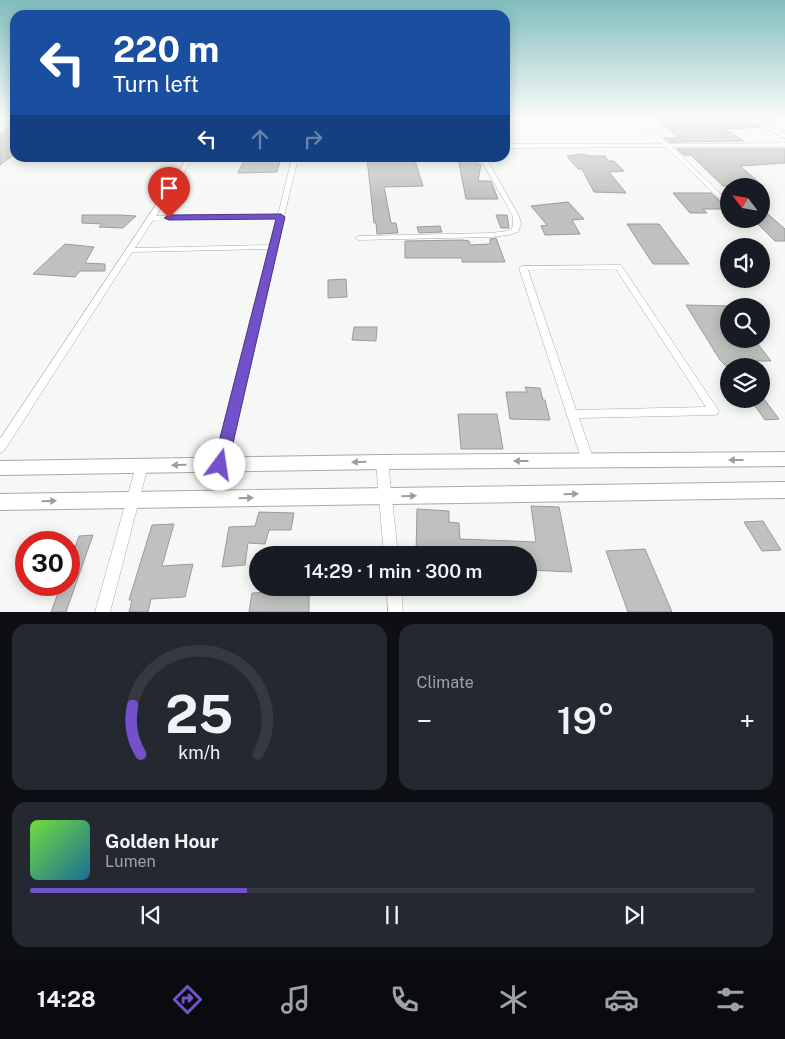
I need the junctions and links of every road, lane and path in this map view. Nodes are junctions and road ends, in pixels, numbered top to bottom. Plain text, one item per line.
1 (510, 146) edge
2 (667, 146) junction
3 (719, 146) edge
4 (187, 162) edge
5 (294, 162) edge
6 (485, 162) edge
7 (720, 196) edge
8 (281, 217) junction
9 (150, 218) junction
10 (359, 238) dead end
11 (273, 247) junction
12 (130, 250) junction
13 (572, 414) junction
14 (0, 448) edge
15 (785, 459) edge
16 (588, 460) junction
17 (382, 462) junction
18 (220, 465) junction
19 (142, 466) junction
20 (0, 468) edge
21 (785, 490) edge
22 (385, 496) junction
23 (134, 500) junction
24 (0, 502) edge
25 (390, 546) edge
26 (395, 596) edge
27 (102, 612) edge
28 (396, 612) edge

1 - 2 street
2 - 3 street
2 - 7 street
4 - 9 street
5 - 8 street
6 - 10 street
8 - 9 street
8 - 11 street
9 - 12 street
11 - 12 street
11 - 18 street
12 - 14 street
13 - 13 street
13 - 16 street
15 -> 16 street
16 -> 17 street
17 -> 18 street
17 - 22 street
18 -> 19 street
19 - 20 street
19 - 23 street
22 -> 21 street
23 -> 22 street
22 - 25 street
24 -> 23 street
23 - 27 street
26 - 28 street

